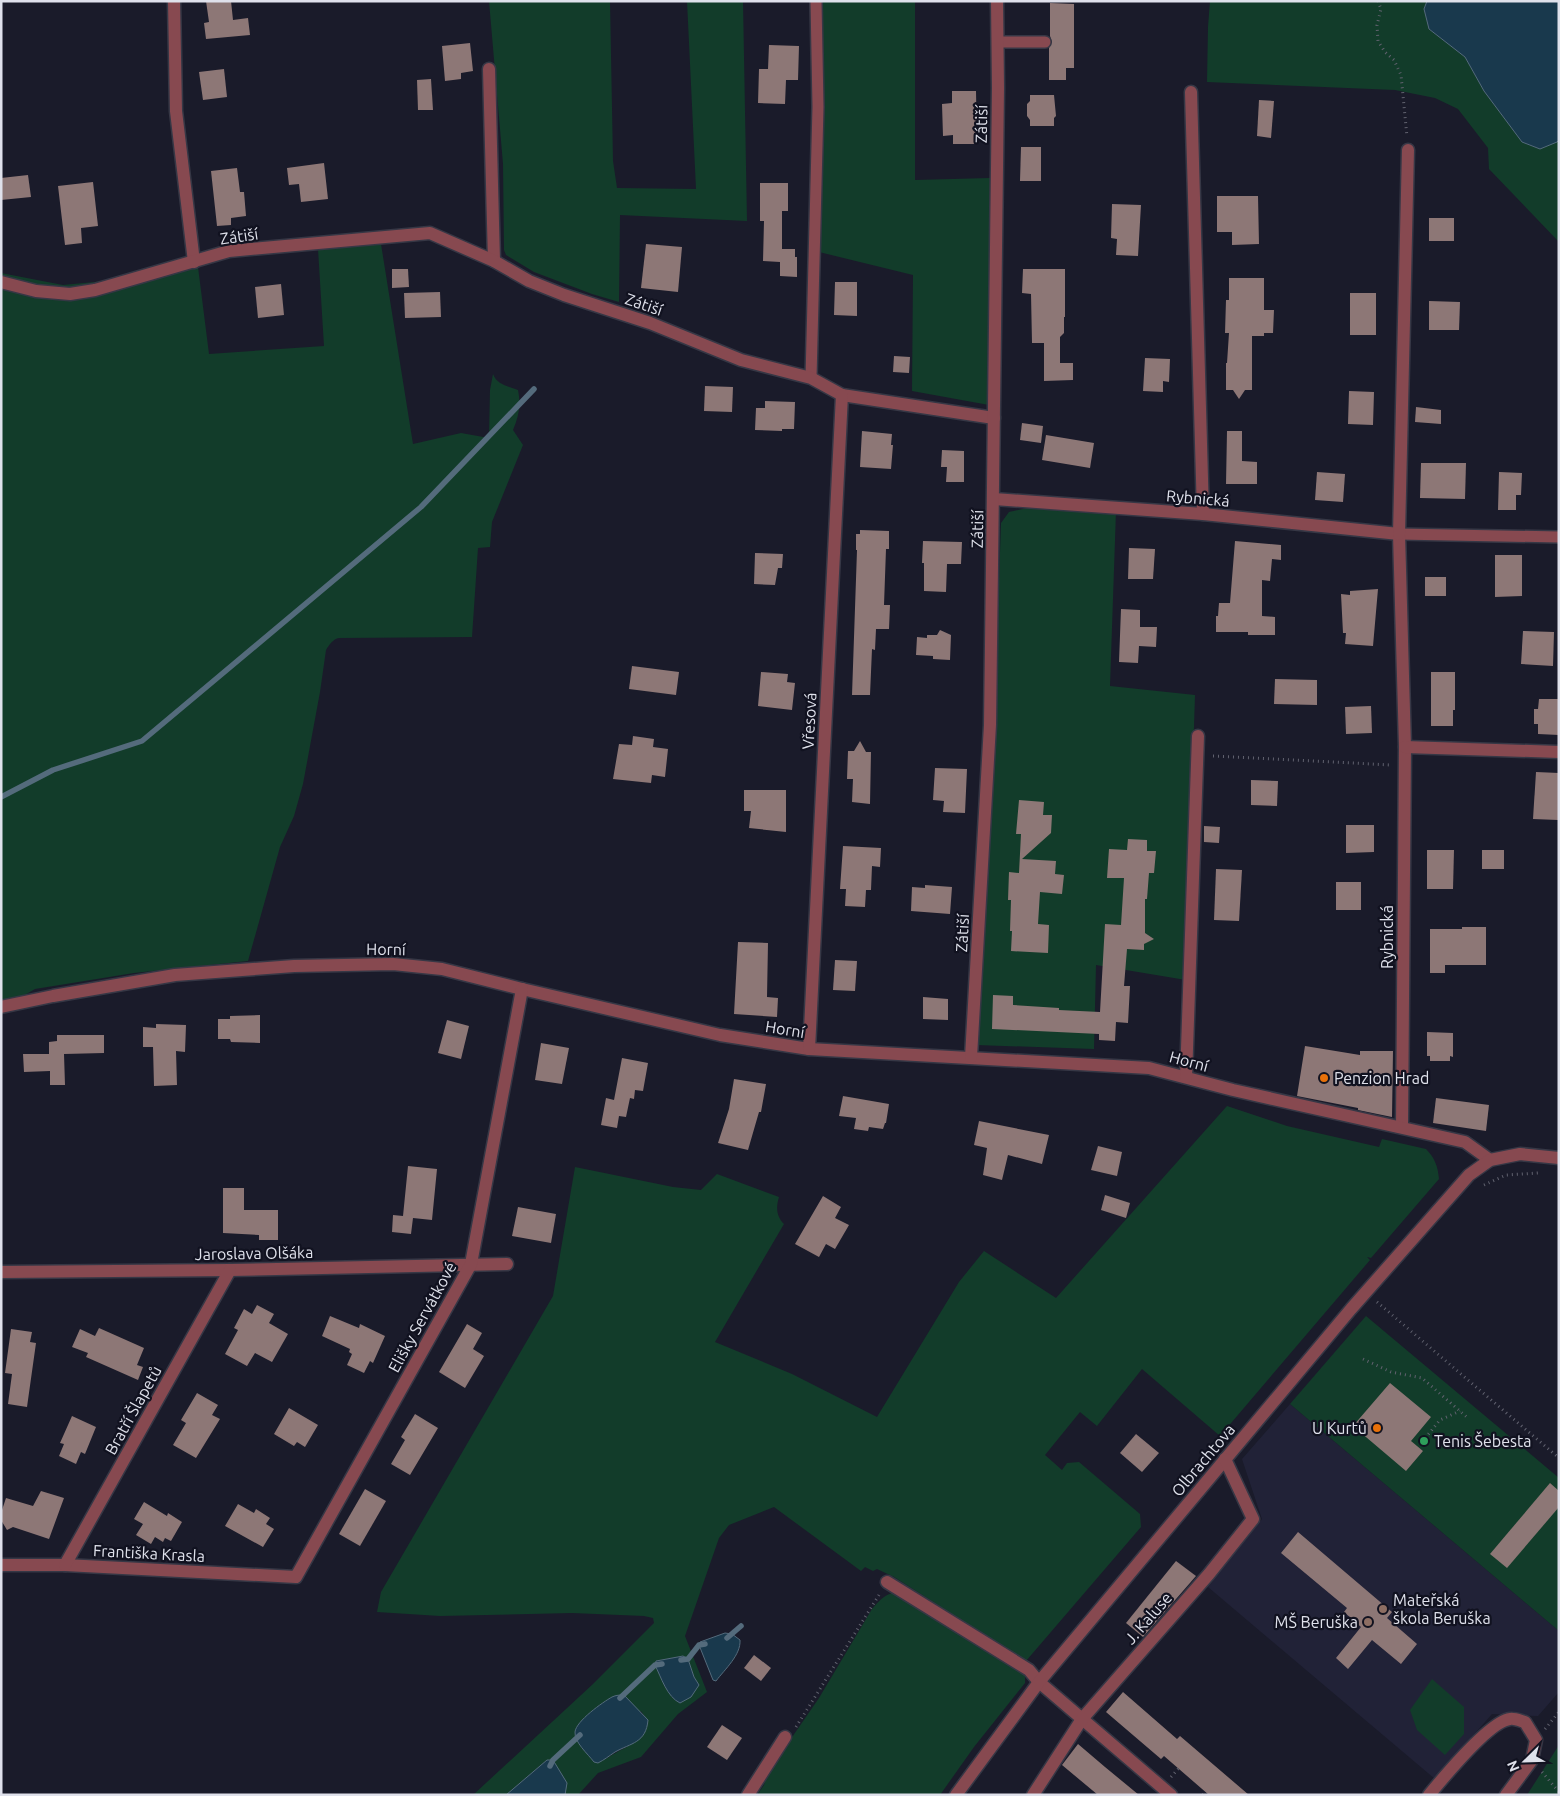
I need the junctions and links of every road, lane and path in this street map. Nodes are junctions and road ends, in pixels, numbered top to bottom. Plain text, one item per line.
1 (174, 1) edge
2 (816, 1) edge
3 (997, 1) edge
4 (1378, 1) edge
5 (998, 42) junction
6 (1045, 42) dead end
7 (488, 68) dead end
8 (1191, 92) dead end
9 (1408, 150) joint
10 (494, 261) junction
11 (194, 262) junction
12 (1, 282) edge
13 (811, 378) junction
14 (842, 395) junction
15 (994, 418) junction
16 (994, 499) junction
17 (1203, 514) junction
18 (1399, 534) junction
19 (1559, 538) edge
20 (1198, 736) dead end
21 (1405, 747) junction
22 (1559, 752) edge
23 (1198, 756) junction
24 (1404, 765) junction
25 (522, 989) junction
26 (1, 1007) edge
27 (809, 1049) junction
28 (970, 1057) junction
29 (1186, 1077) junction
30 (1402, 1127) junction
31 (1559, 1158) edge
32 (1490, 1160) junction
33 (471, 1264) junction
34 (506, 1264) dead end
35 (230, 1270) junction
36 (1, 1272) edge
37 (1375, 1300) dead end
38 (1363, 1359) dead end
39 (1460, 1411) junction
40 (1469, 1418) dead end
41 (1422, 1442) dead end
42 (1559, 1458) edge
43 (1225, 1459) junction
44 (1, 1565) edge
45 (65, 1565) junction
46 (296, 1578) joint
47 (887, 1582) joint
48 (1039, 1682) junction
49 (1082, 1719) junction
50 (785, 1738) joint
51 (1532, 1760) junction
52 (1559, 1792) edge
53 (748, 1795) edge
54 (956, 1795) edge
55 (1033, 1795) edge
56 (1172, 1795) edge
57 (1429, 1795) edge
58 (1506, 1795) edge

1 - 11 street
2 - 13 lane
3 - 5 street, Zátiší
4 - 9 path
5 - 6 lane
5 - 15 street, Zátiší
7 - 10 street
8 - 17 street
9 - 18 street, Rybnická
10 - 11 street, Zátiší
10 - 13 street, Zátiší
11 - 12 street, Zátiší
13 - 14 street, Zátiší
14 - 15 street
14 - 27 street, Vřesová
15 - 16 street, Zátiší
16 - 17 street, Rybnická
16 - 28 street, Zátiší
17 - 18 street, Rybnická
18 - 19 lane
18 - 21 street, Rybnická
20 - 23 street
21 - 22 street
21 - 24 street, Rybnická
23 - 24 path
23 - 29 street
24 - 30 street, Rybnická
25 - 26 street, Horní
25 - 27 street, Horní
25 - 33 street, Elišky Servátkové
27 - 28 street, Horní
28 - 29 street, Horní
29 - 30 street, Horní
30 - 32 street, Horní
31 - 32 street
32 - 43 street, Olbrachtova
33 - 34 street, Jaroslava Olšáka
33 - 35 street, Jaroslava Olšáka
33 - 46 street, Elišky Servátkové
35 - 36 street, Jaroslava Olšáka
35 - 45 street, Bratří Šlapetů
37 - 42 path
38 - 39 path
39 - 40 path
39 - 41 path
43 - 48 street, Olbrachtova
43 - 49 street, J. Kaluse
44 - 45 street, Františka Krasla
45 - 46 street, Františka Krasla
47 - 48 street
47 - 50 path
48 - 49 street
48 - 54 street, Olbrachtova
49 - 55 street, J. Kaluse
49 - 56 street
50 - 53 street
51 - 52 path
51 - 57 street
51 - 58 street

